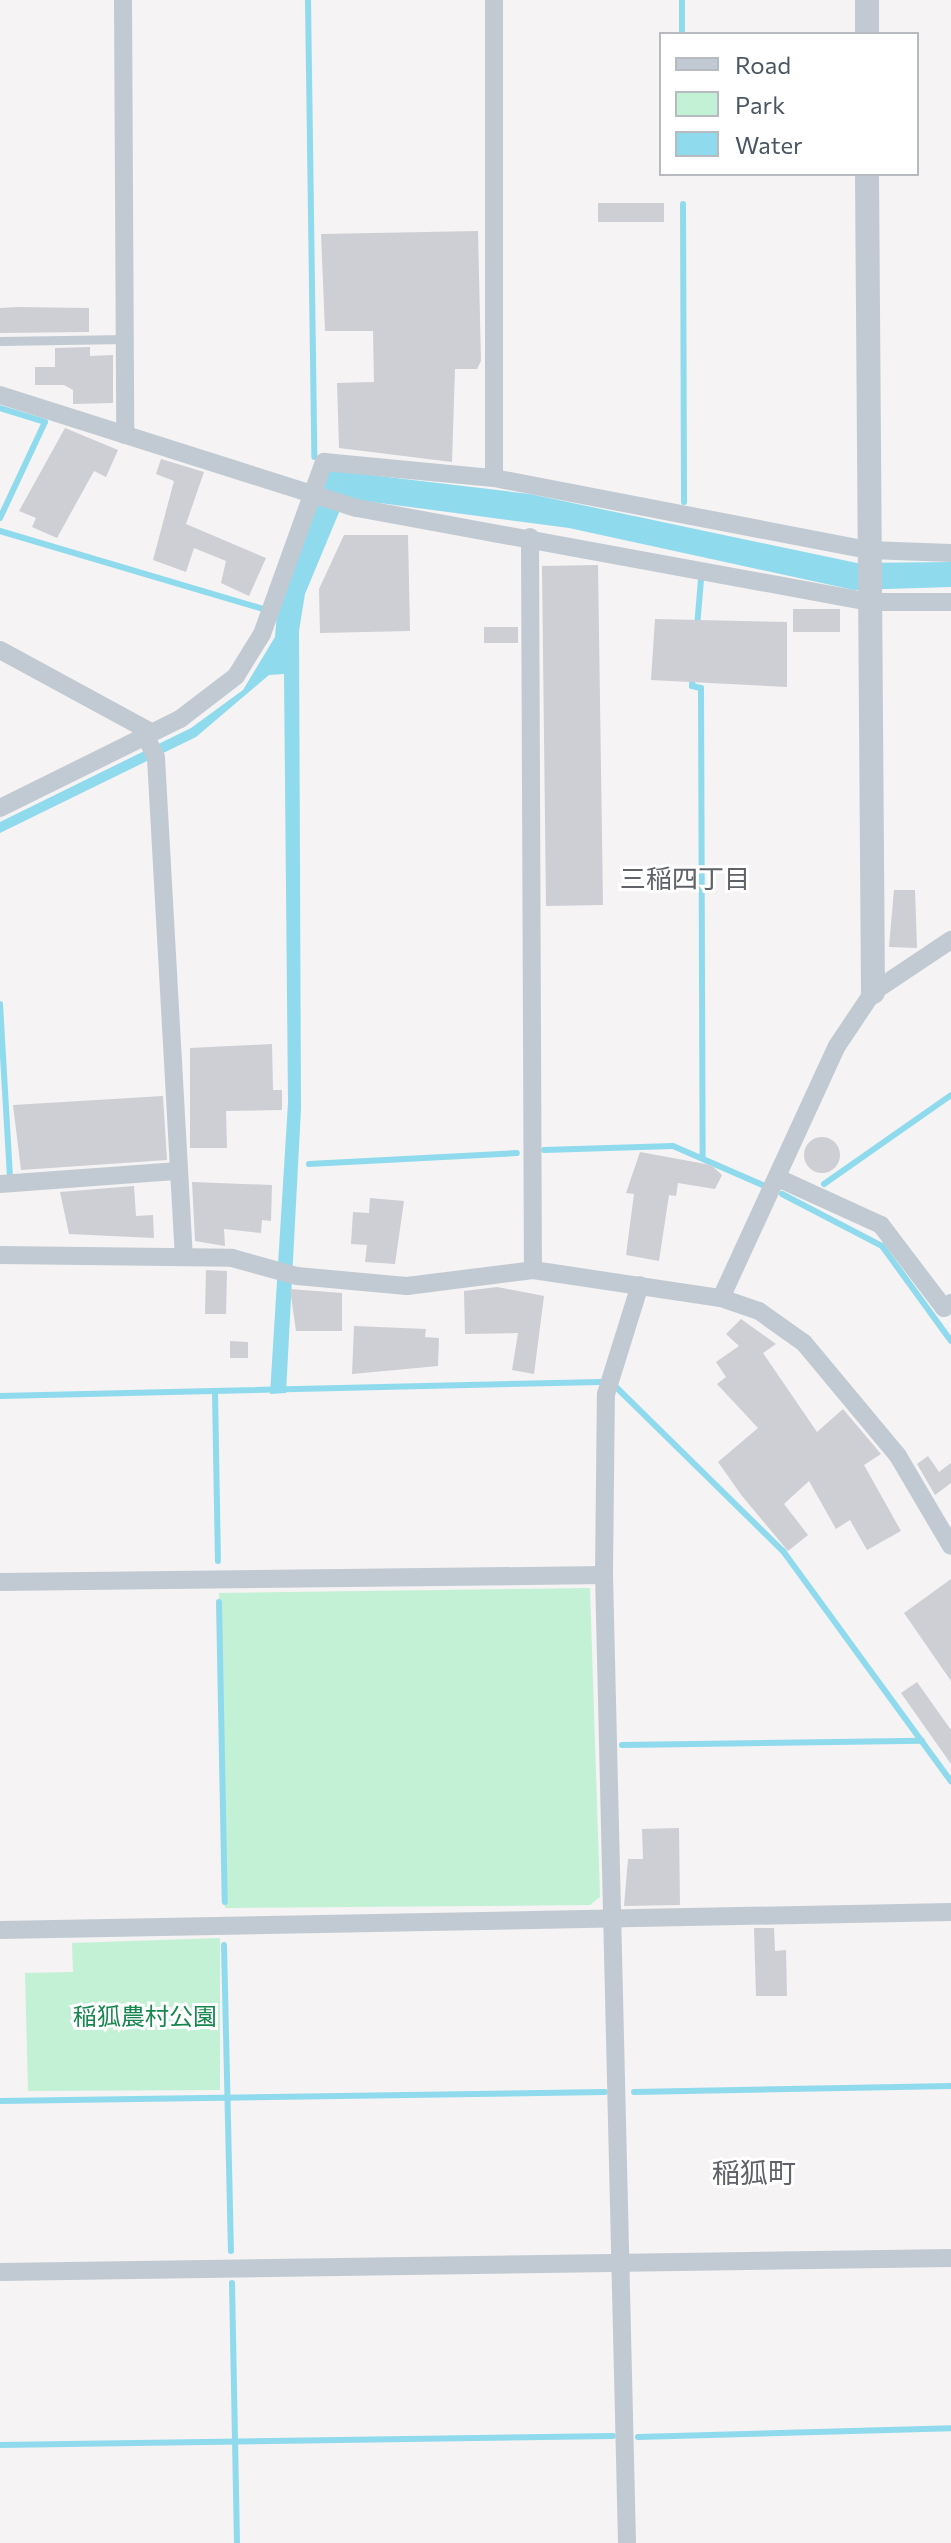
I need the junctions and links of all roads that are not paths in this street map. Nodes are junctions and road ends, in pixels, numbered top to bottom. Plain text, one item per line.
1 (123, 0) edge
2 (494, 0) edge
3 (867, 0) edge
4 (867, 32) edge
5 (867, 176) edge
6 (127, 339) junction
7 (0, 341) edge
8 (0, 395) edge
9 (125, 435) junction
10 (494, 478) junction
11 (310, 495) junction
12 (530, 537) junction
13 (869, 552) junction
14 (951, 553) edge
15 (870, 596) junction
16 (951, 602) edge
17 (0, 650) edge
18 (148, 734) junction
19 (0, 808) edge
20 (951, 940) edge
21 (873, 992) junction
22 (179, 1171) junction
23 (778, 1178) junction
24 (0, 1184) edge
25 (0, 1255) edge
26 (184, 1255) junction
27 (533, 1270) junction
28 (640, 1285) junction
29 (721, 1298) junction
30 (949, 1310) edge
31 (951, 1546) edge
32 (604, 1575) junction
33 (0, 1582) edge
34 (951, 1912) edge
35 (614, 1918) junction
36 (0, 1930) edge
37 (951, 2258) edge
38 (622, 2262) junction
39 (0, 2272) edge
40 (627, 2543) edge

1 - 6 street
2 - 10 street
3 - 4 street
5 - 13 street
6 - 7 lane
6 - 9 street
8 - 9 street
9 - 11 street
10 - 11 street
10 - 13 street
11 - 12 street
11 - 18 street
12 - 15 street
12 - 27 street
13 - 14 street
13 - 15 street
15 - 16 street
15 - 21 street
17 - 18 street
18 - 19 street
18 - 22 street
20 - 21 street
21 - 23 street
22 - 24 street
22 - 26 street
23 - 29 street
23 - 30 street
25 - 26 street
26 - 27 street
27 - 28 street
28 - 29 street
28 - 32 street
29 - 31 street
32 - 33 street
32 - 35 street
34 - 35 street
35 - 36 street
35 - 38 street
37 - 38 street
38 - 39 street
38 - 40 street

